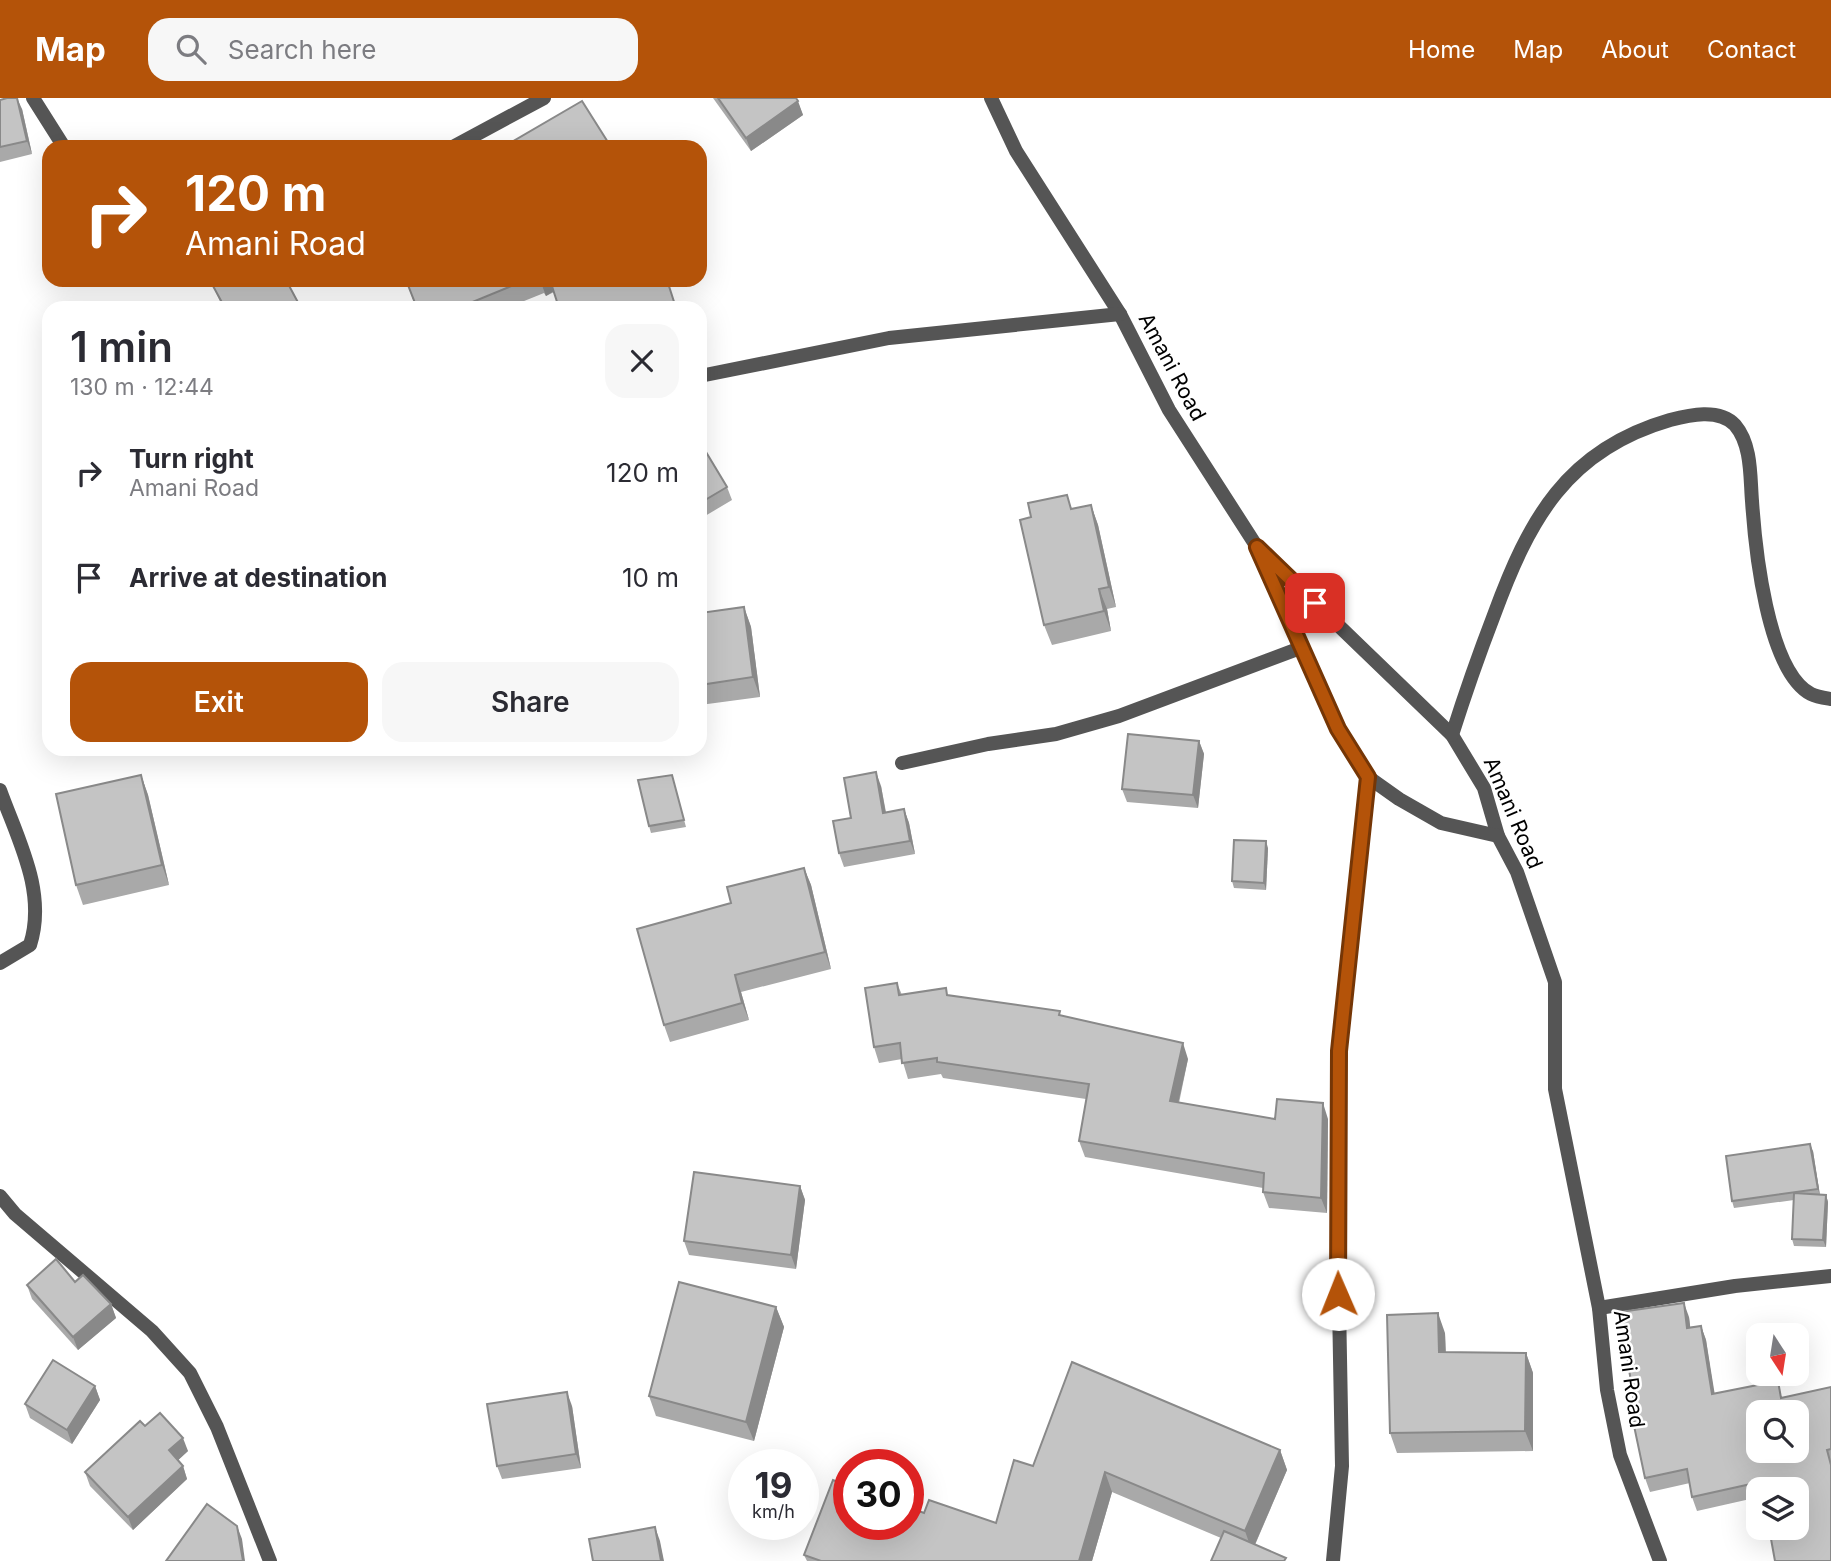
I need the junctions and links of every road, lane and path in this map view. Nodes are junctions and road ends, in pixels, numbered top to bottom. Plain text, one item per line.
1 (33, 98) edge
2 (544, 98) edge
3 (991, 98) edge
4 (60, 140) edge
5 (466, 140) edge
6 (1120, 314) junction
7 (707, 375) edge
8 (1257, 547) junction
9 (1303, 647) junction
10 (1831, 699) edge
11 (1452, 735) junction
12 (902, 763) dead end
13 (1368, 777) junction
14 (0, 790) edge
15 (1498, 836) junction
16 (0, 963) edge
17 (0, 1196) edge
18 (1831, 1276) edge
19 (1600, 1308) junction
20 (270, 1561) edge
21 (1333, 1561) edge
22 (1660, 1561) edge

1 - 4 street
2 - 5 street
3 - 6 street, Amani Road
6 - 7 street
6 - 8 street, Amani Road
8 - 9 street
8 - 11 street, Amani Road
9 - 12 street
9 - 13 street
10 - 11 street
11 - 15 street, Amani Road
13 - 15 street
13 - 21 street
14 - 16 street
15 - 19 street, Amani Road
17 - 20 street
18 - 19 street
19 - 22 street, Amani Road

